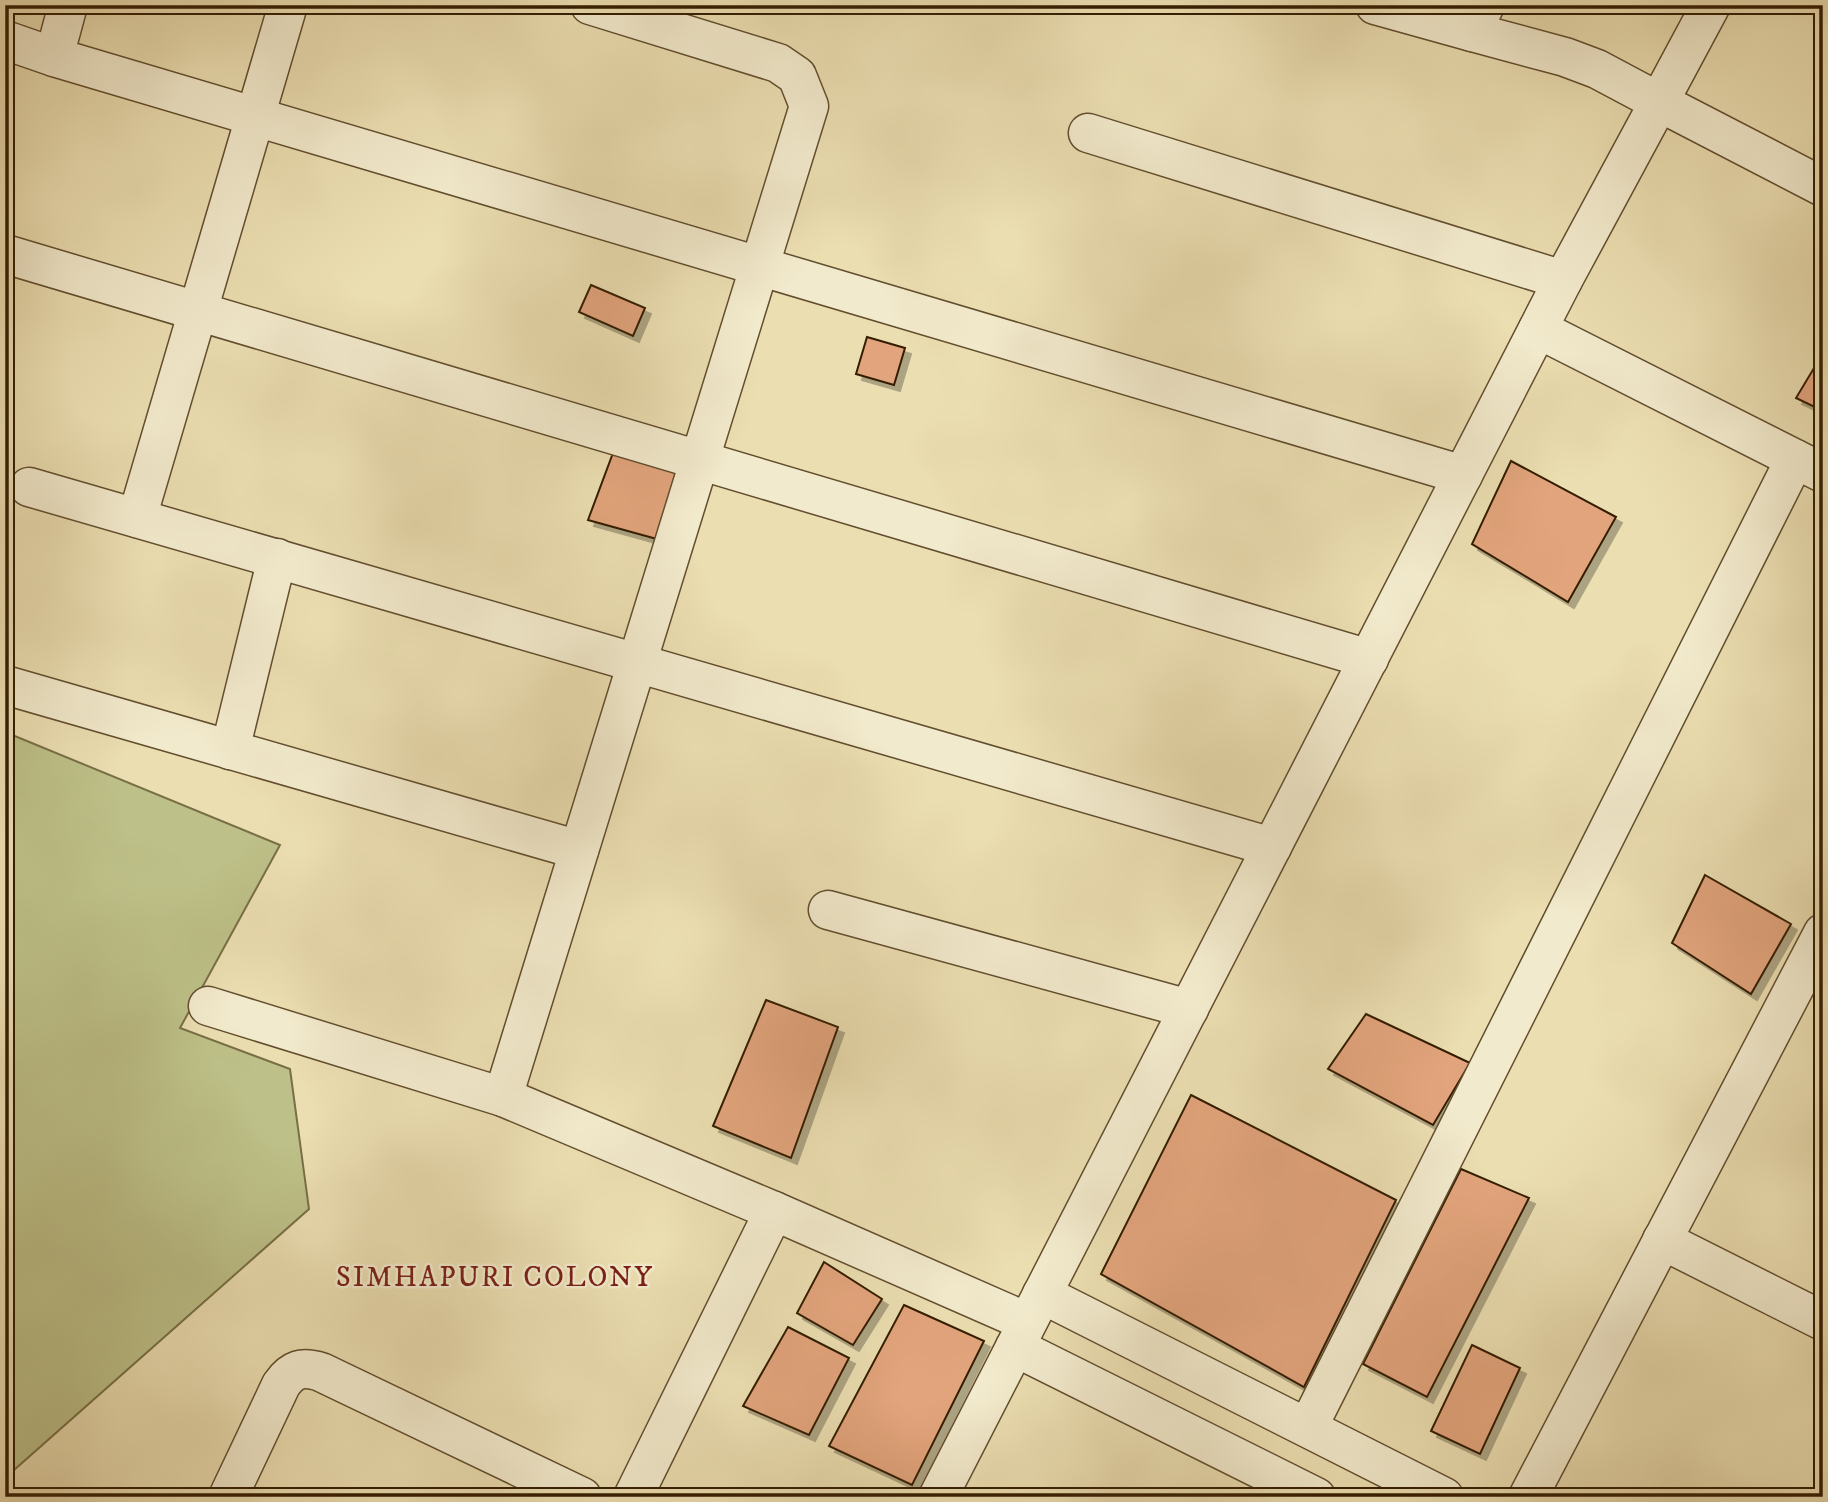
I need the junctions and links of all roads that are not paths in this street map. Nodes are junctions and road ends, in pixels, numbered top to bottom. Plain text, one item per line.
1 (68, 5) edge
2 (288, 5) edge
3 (590, 5) edge
4 (1375, 5) edge
5 (1711, 5) edge
6 (1479, 19) edge
7 (5, 40) edge
8 (54, 57) junction
9 (1659, 102) junction
10 (255, 116) junction
11 (1088, 133) dead end
12 (1823, 187) edge
13 (5, 254) edge
14 (760, 266) junction
15 (1563, 280) junction
16 (198, 311) junction
17 (1538, 329) junction
18 (700, 460) junction
19 (1809, 466) edge
20 (1464, 475) junction
21 (29, 487) dead end
22 (137, 518) junction
23 (277, 558) junction
24 (1369, 659) junction
25 (636, 663) junction
26 (5, 685) edge
27 (230, 750) junction
28 (1272, 848) junction
29 (579, 850) junction
30 (828, 910) dead end
31 (1823, 933) edge
32 (1811, 984) edge
33 (208, 1006) dead end
34 (1189, 1009) junction
35 (503, 1097) junction
36 (774, 1211) junction
37 (1662, 1240) junction
38 (1028, 1321) junction
39 (1823, 1321) edge
40 (1308, 1427) junction
41 (228, 1497) edge
42 (582, 1497) edge
43 (633, 1497) edge
44 (938, 1497) edge
45 (1316, 1497) edge
46 (1444, 1497) edge
47 (1528, 1497) edge

1 - 8 street
2 - 10 street
3 - 14 street
4 - 6 street
5 - 9 street
6 - 9 street
7 - 8 street
8 - 10 street
9 - 12 street
9 - 15 street
10 - 14 street
10 - 16 street
11 - 15 street
13 - 16 street
14 - 18 street
14 - 20 street
15 - 17 street
16 - 18 street
16 - 22 street
17 - 19 street
17 - 20 street
18 - 24 street
18 - 25 street
19 - 40 street
20 - 24 street
21 - 22 street
22 - 23 street
23 - 25 street
23 - 27 street
24 - 28 street
25 - 28 street
25 - 29 street
26 - 27 street
27 - 29 street
28 - 34 street
29 - 35 street
30 - 34 street
31 - 32 street
32 - 37 street
33 - 35 street
34 - 38 street
35 - 36 street
36 - 38 street
36 - 43 street
37 - 39 street
37 - 47 street
38 - 40 street
38 - 44 street
38 - 45 street
40 - 46 street
41 - 42 street

